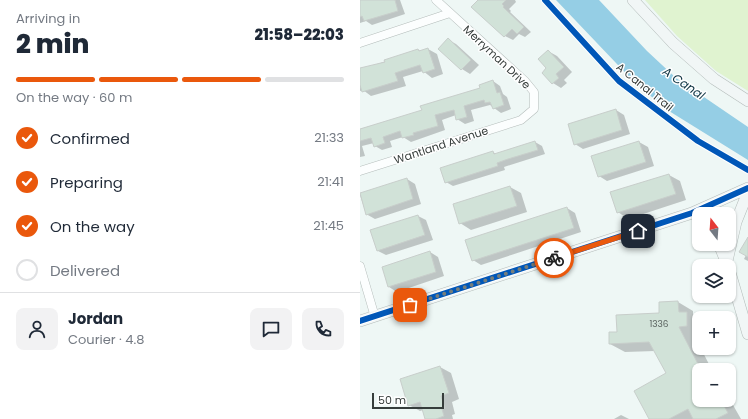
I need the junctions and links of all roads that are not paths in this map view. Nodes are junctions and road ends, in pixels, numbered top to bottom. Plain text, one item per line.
1 (436, 0) edge
2 (633, 0) edge
3 (450, 13) junction
4 (360, 42) edge
5 (748, 101) edge
6 (521, 120) joint
7 (360, 171) edge
8 (748, 188) edge
9 (748, 192) edge
10 (711, 207) edge
11 (692, 216) edge
12 (729, 259) edge
13 (360, 266) edge
14 (736, 292) edge
15 (376, 317) junction
16 (360, 321) edge
17 (747, 330) edge

1 - 3 street, Merryman Drive
2 - 5 street
3 - 4 street
3 - 6 street, Merryman Drive
6 - 7 street, Wantland Avenue
8 - 10 street
9 - 12 street
11 - 15 street
13 - 15 street
14 - 17 street
15 - 16 street

